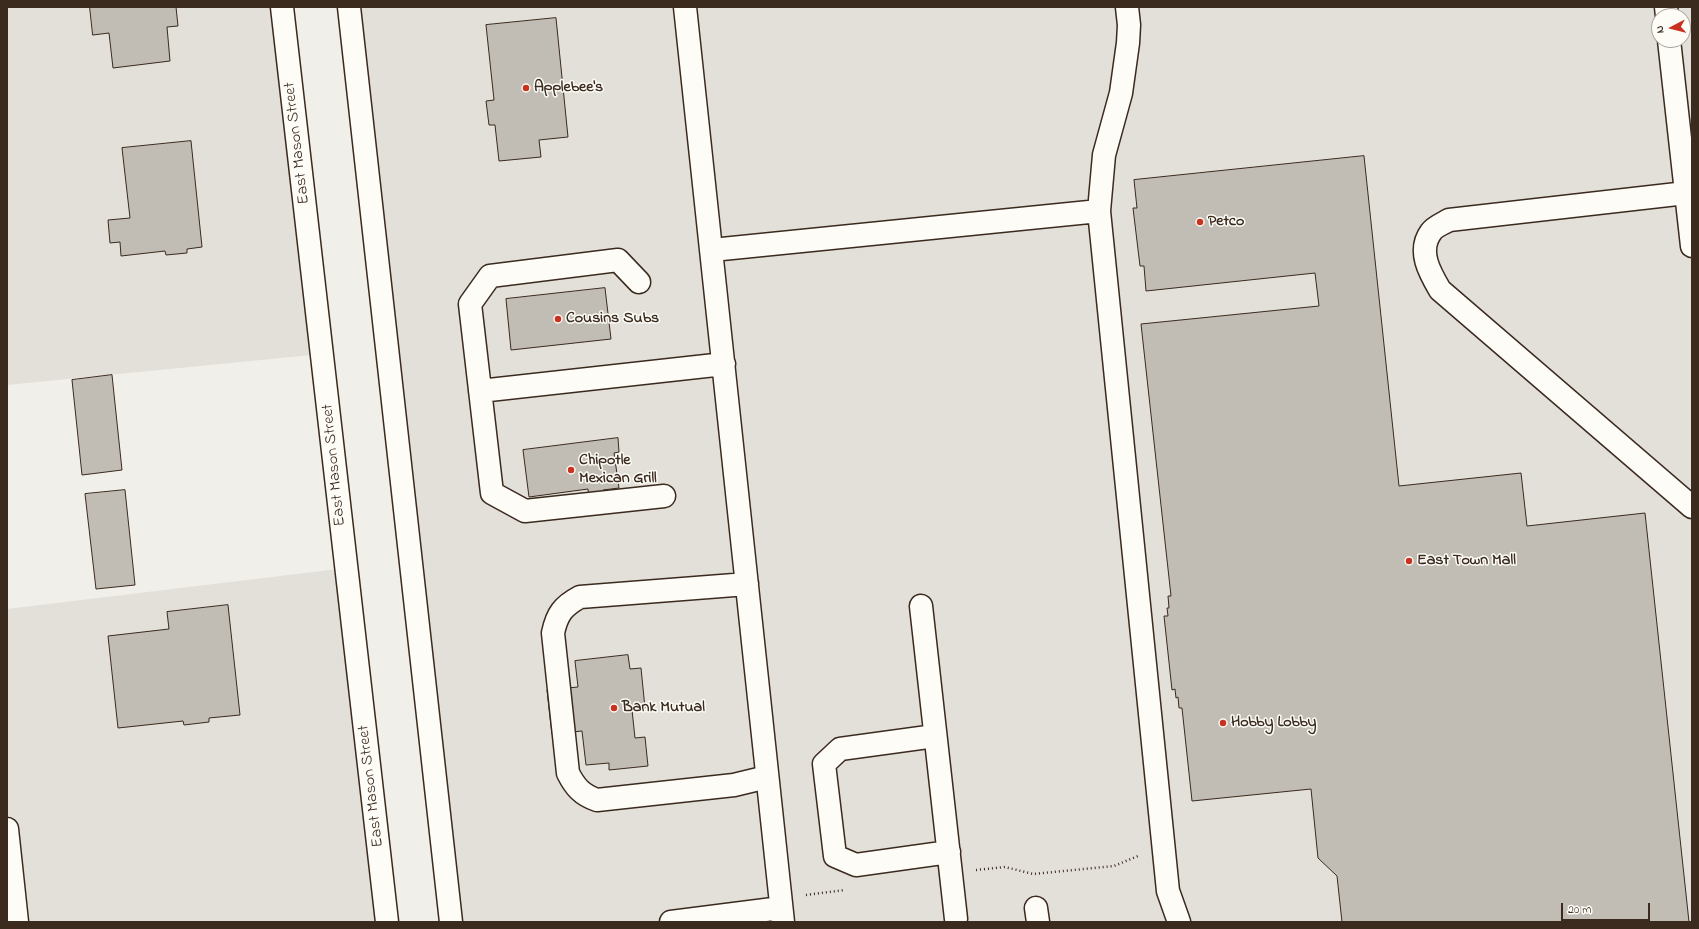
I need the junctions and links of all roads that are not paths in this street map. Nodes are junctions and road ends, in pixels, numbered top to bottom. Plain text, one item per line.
1 (282, 7) edge
2 (349, 7) edge
3 (685, 7) edge
4 (1127, 7) edge
5 (1670, 48) edge
6 (1686, 193) junction
7 (1099, 211) junction
8 (1692, 246) edge
9 (712, 250) junction
10 (639, 282) dead end
11 (724, 364) junction
12 (480, 392) junction
13 (664, 496) dead end
14 (1692, 507) edge
15 (747, 584) junction
16 (921, 606) dead end
17 (935, 736) junction
18 (768, 777) junction
19 (7, 829) edge
20 (949, 852) junction
21 (782, 915) edge
22 (950, 920) edge
23 (17, 922) edge
24 (388, 922) edge
25 (451, 922) edge
26 (671, 922) edge
27 (1179, 922) edge

1 - 24 main road, East Mason Street
2 - 25 main road
3 - 9 main road
4 - 7 main road
5 - 6 main road
6 - 8 main road
6 - 14 main road
7 - 9 main road
7 - 27 main road
9 - 11 main road
10 - 12 main road
11 - 12 main road
11 - 15 main road
12 - 13 main road
15 - 18 main road
15 - 18 main road
16 - 17 main road
17 - 20 main road
17 - 20 main road
18 - 21 main road
19 - 23 main road
20 - 22 main road
21 - 26 main road

